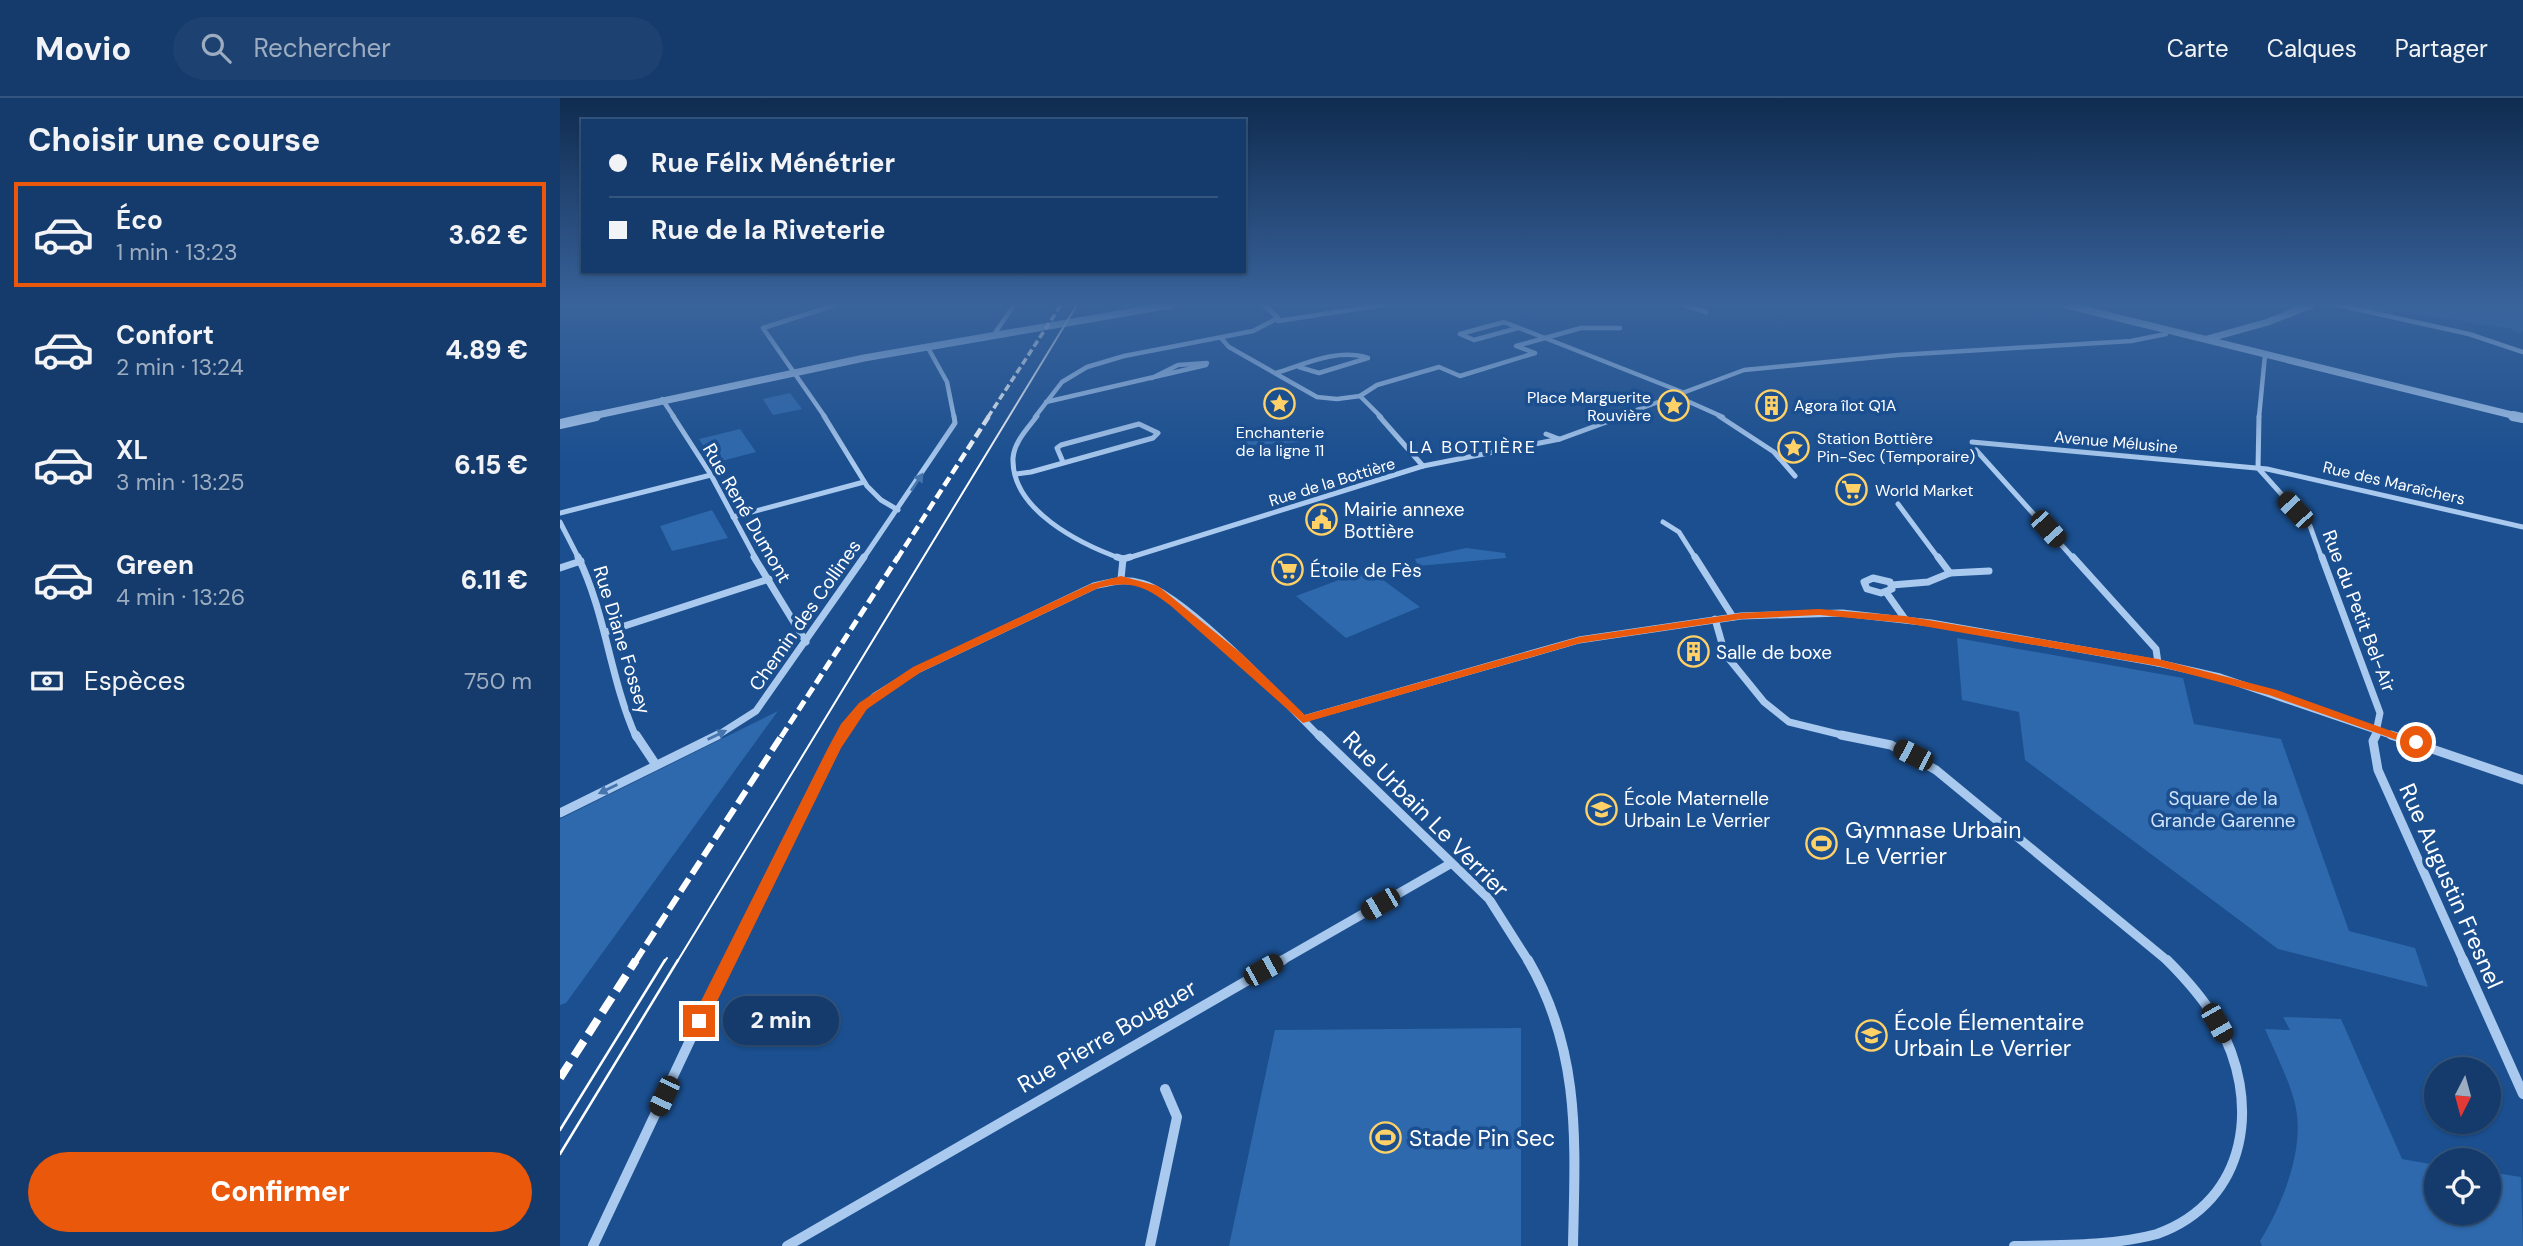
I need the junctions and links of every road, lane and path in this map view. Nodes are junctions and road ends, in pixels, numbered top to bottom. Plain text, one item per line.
1 (783, 359) edge
2 (865, 359) edge
3 (937, 359) edge
4 (1113, 359) edge
5 (1250, 359) edge
6 (1332, 359) edge
7 (1366, 359) edge
8 (1517, 359) edge
9 (1596, 359) edge
10 (1878, 359) edge
11 (2265, 359) edge
12 (2280, 359) edge
13 (1299, 367) junction
14 (793, 373) junction
15 (1276, 373) junction
16 (1152, 378) junction
17 (1682, 393) junction
18 (1360, 396) junction
19 (1675, 396) junction
20 (662, 399) junction
21 (1046, 402) junction
22 (2523, 418) edge
23 (560, 424) edge
24 (1546, 434) dead end
25 (1560, 439) junction
26 (1972, 442) dead end
27 (1976, 450) dead end
28 (1063, 462) junction
29 (1423, 466) junction
30 (2258, 468) junction
31 (1016, 474) junction
32 (711, 475) junction
33 (1795, 476) dead end
34 (864, 482) junction
35 (1898, 504) dead end
36 (898, 510) junction
37 (560, 513) edge
38 (733, 517) junction
39 (560, 522) edge
40 (1663, 522) dead end
41 (2523, 527) edge
42 (1123, 559) junction
43 (581, 561) junction
44 (560, 568) edge
45 (1989, 571) dead end
46 (1950, 573) junction
47 (769, 579) junction
48 (1121, 579) junction
49 (1892, 585) junction
50 (1886, 593) junction
51 (1732, 617) junction
52 (1715, 619) junction
53 (1905, 619) junction
54 (606, 632) junction
55 (806, 642) junction
56 (2158, 663) junction
57 (1303, 719) junction
58 (2379, 730) junction
59 (656, 765) junction
60 (2523, 780) edge
61 (560, 813) edge
62 (1450, 864) junction
63 (1164, 1089) dead end
64 (2523, 1094) edge
65 (2074, 1245) edge
66 (593, 1246) edge
67 (787, 1246) edge
68 (1150, 1246) edge
69 (1573, 1246) edge
70 (2014, 1246) edge

1 - 14 street
2 - 14 street
36 -> 3 street, Chemin des Collines
4 - 21 street
5 - 15 street
6 - 13 street
7 - 13 street
8 - 18 street
9 - 17 street
10 - 17 street, Rue de la Bottière
11 - 30 street
12 - 22 street
13 - 15 street
14 - 20 street
14 - 34 street
15 - 18 street
16 - 16 street
16 - 21 street
17 - 19 street, Rue de la Bottière
18 - 29 street
19 - 25 street, Rue de la Bottière
19 - 33 street
20 - 23 street
20 - 32 street, Rue René Dumont
21 - 31 street
24 - 25 street
25 - 29 street, Rue de la Bottière
26 - 30 street, Avenue Mélusine
27 - 56 street
28 - 28 street
28 - 31 street
29 - 42 street, Rue de la Bottière
30 - 41 street, Rue des Maraîchers
30 - 58 street, Rue du Petit Bel-Air
31 - 42 street
32 - 37 street
32 - 38 street, Rue René Dumont
34 - 36 street
34 - 38 street
35 - 46 street
36 - 55 street, Chemin des Collines
38 - 47 street, Rue René Dumont
39 - 43 street, Rue Diane Fossey
40 - 51 street
42 - 48 street
43 - 44 street
43 - 54 street, Rue Diane Fossey
45 - 46 street
46 - 49 street
47 - 54 street
47 - 55 street, Rue René Dumont
48 - 57 street, Rue Urbain Le Verrier
48 - 66 street
49 - 50 street
49 - 50 street
50 - 53 street
51 - 52 street
51 - 53 street
52 - 57 street
52 - 65 street
53 - 56 street
54 - 59 street, Rue Diane Fossey
59 -> 55 street, Chemin des Collines
56 - 58 street
57 - 62 street, Rue Urbain Le Verrier
58 - 60 street
58 - 64 street, Rue Augustin Fresnel
59 -> 61 street, Chemin des Collines
62 - 67 street, Rue Pierre Bouguer
62 - 69 street, Rue Urbain Le Verrier
63 - 68 street
65 - 70 street

